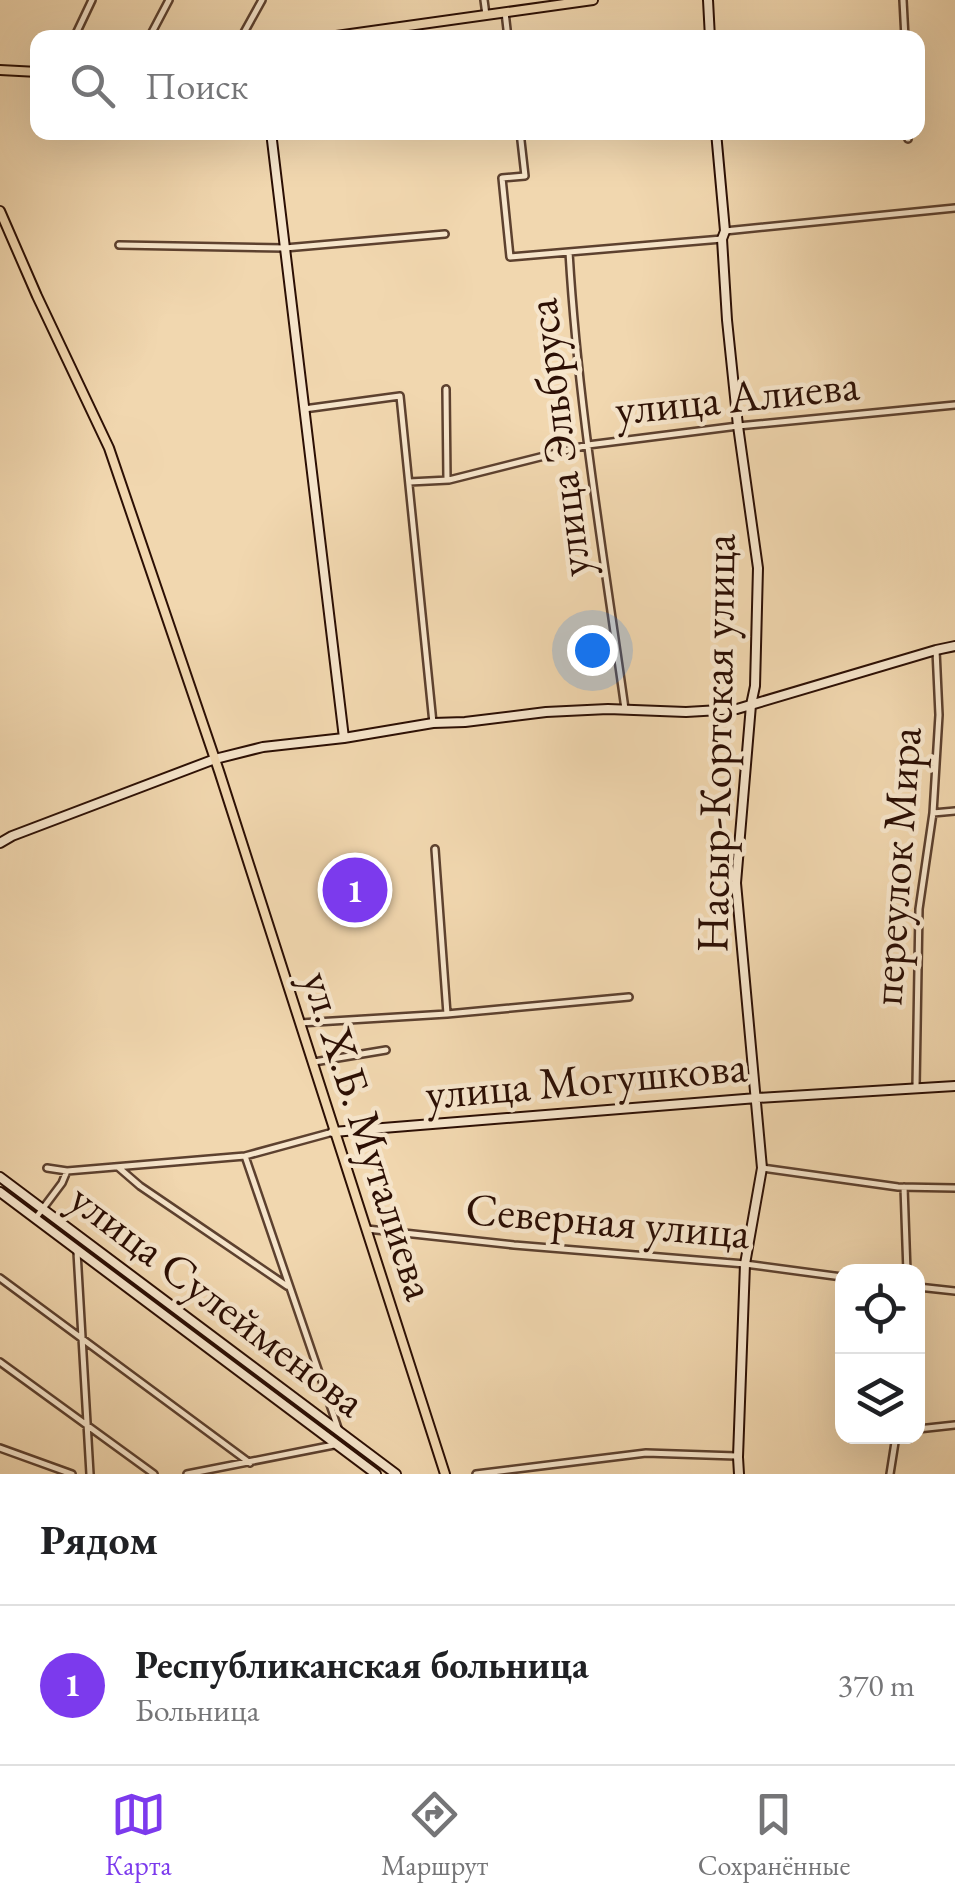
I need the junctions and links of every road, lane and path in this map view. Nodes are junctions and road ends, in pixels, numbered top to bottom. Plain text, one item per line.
1 (92, 0) edge
2 (168, 0) edge
3 (262, 0) edge
4 (484, 0) edge
5 (594, 0) edge
6 (708, 0) edge
7 (904, 0) edge
8 (505, 12) junction
9 (486, 15) junction
10 (78, 30) edge
11 (154, 30) edge
12 (245, 30) edge
13 (379, 30) edge
14 (507, 30) edge
15 (710, 30) edge
16 (905, 30) edge
17 (0, 70) edge
18 (30, 72) edge
19 (272, 140) edge
20 (521, 140) edge
21 (717, 140) edge
22 (955, 208) edge
23 (0, 211) edge
24 (445, 234) dead end
25 (723, 235) junction
26 (119, 245) dead end
27 (285, 248) junction
28 (569, 252) junction
29 (446, 389) dead end
30 (955, 405) edge
31 (304, 408) junction
32 (738, 426) junction
33 (588, 446) junction
34 (447, 480) junction
35 (410, 482) junction
36 (955, 646) edge
37 (936, 650) junction
38 (750, 706) junction
39 (625, 709) junction
40 (433, 722) junction
41 (344, 738) junction
42 (215, 760) junction
43 (955, 811) edge
44 (933, 812) junction
45 (0, 843) edge
46 (436, 848) dead end
47 (628, 998) dead end
48 (447, 1014) junction
49 (300, 1023) junction
50 (386, 1050) dead end
51 (314, 1062) junction
52 (916, 1086) junction
53 (955, 1086) edge
54 (757, 1098) junction
55 (333, 1132) junction
56 (244, 1156) junction
57 (118, 1167) junction
58 (47, 1168) dead end
59 (762, 1168) junction
60 (67, 1171) junction
61 (0, 1177) edge
62 (904, 1187) junction
63 (955, 1188) edge
64 (0, 1192) edge
65 (43, 1208) junction
66 (35, 1219) junction
67 (367, 1229) junction
68 (77, 1250) junction
69 (745, 1264) junction
70 (907, 1264) edge
71 (835, 1276) edge
72 (0, 1278) edge
73 (290, 1288) junction
74 (925, 1288) edge
75 (955, 1291) edge
76 (84, 1338) junction
77 (0, 1362) edge
78 (88, 1425) junction
79 (955, 1426) edge
80 (925, 1428) edge
81 (339, 1432) junction
82 (895, 1444) edge
83 (337, 1445) junction
84 (0, 1448) edge
85 (738, 1456) junction
86 (250, 1463) junction
87 (72, 1474) edge
88 (90, 1474) edge
89 (154, 1474) edge
90 (187, 1474) edge
91 (376, 1474) edge
92 (396, 1474) edge
93 (445, 1474) edge
94 (476, 1474) edge
95 (739, 1474) edge
96 (890, 1474) edge

1 - 10 street
2 - 11 street
3 - 12 street
4 - 9 street
5 - 8 main road
6 - 15 street
7 - 16 street
8 - 9 main road
8 - 14 street
9 - 13 main road
17 - 18 main road
19 - 27 street
20 - 28 street
21 - 25 street, Насыр-Кортская улица
22 - 25 street, улица Эльбруса
23 - 42 main road, ул. Х.Б. Муталиева
24 - 27 street
25 - 28 street, улица Эльбруса
25 - 32 street, Насыр-Кортская улица
26 - 27 street
27 - 31 street
28 - 33 street, улица Эльбруса
29 - 34 street
30 - 32 street, улица Алиева
31 - 35 street
31 - 41 street
32 - 33 street, улица Алиева
32 - 38 street, Насыр-Кортская улица
33 - 34 street, улица Алиева
33 - 39 street, улица Эльбруса
34 - 35 street, улица Алиева
35 - 40 street
36 - 37 street
37 - 38 street
37 - 44 street, переулок Мира
38 - 39 street
38 - 54 street, Насыр-Кортская улица
39 - 40 street
40 - 41 street
41 - 42 street
42 - 45 street
42 - 49 main road, ул. Х.Б. Муталиева
43 - 44 street
44 - 52 street, переулок Мира
46 - 48 street
47 - 48 street
48 - 49 street
49 - 51 main road, ул. Х.Б. Муталиева
50 - 51 street
51 - 55 main road, ул. Х.Б. Муталиева
52 - 53 street, улица Могушкова
52 - 54 street, улица Могушкова
54 - 55 street, улица Могушкова
54 - 59 street, Насыр-Кортская улица
55 - 56 street, улица Могушкова
55 - 67 main road, ул. Х.Б. Муталиева
56 - 57 street, улица Могушкова
56 - 73 street
57 - 60 street, улица Могушкова
57 - 73 street
58 - 60 street, улица Могушкова
59 - 62 street
59 - 69 street, Насыр-Кортская улица
60 - 65 street
61 - 65 street, улица Сулейменова
62 - 63 street
62 - 70 street
64 - 66 street, улица Сулейменова
65 - 66 street
65 - 81 street, улица Сулейменова
66 - 68 street, улица Сулейменова
67 - 69 street, Северная улица
67 - 93 main road, ул. Х.Б. Муталиева
68 - 76 street
68 - 83 street, улица Сулейменова
69 - 71 street, Северная улица
69 - 85 street, Насыр-Кортская улица
72 - 76 street
73 - 81 street
74 - 75 street
76 - 78 street
76 - 86 street
77 - 78 street
78 - 88 street
78 - 89 street
79 - 80 street
81 - 92 street, улица Сулейменова
82 - 96 street
83 - 86 street
83 - 91 street, улица Сулейменова
84 - 87 street
85 - 94 street
85 - 95 street, Насыр-Кортская улица
86 - 90 street

